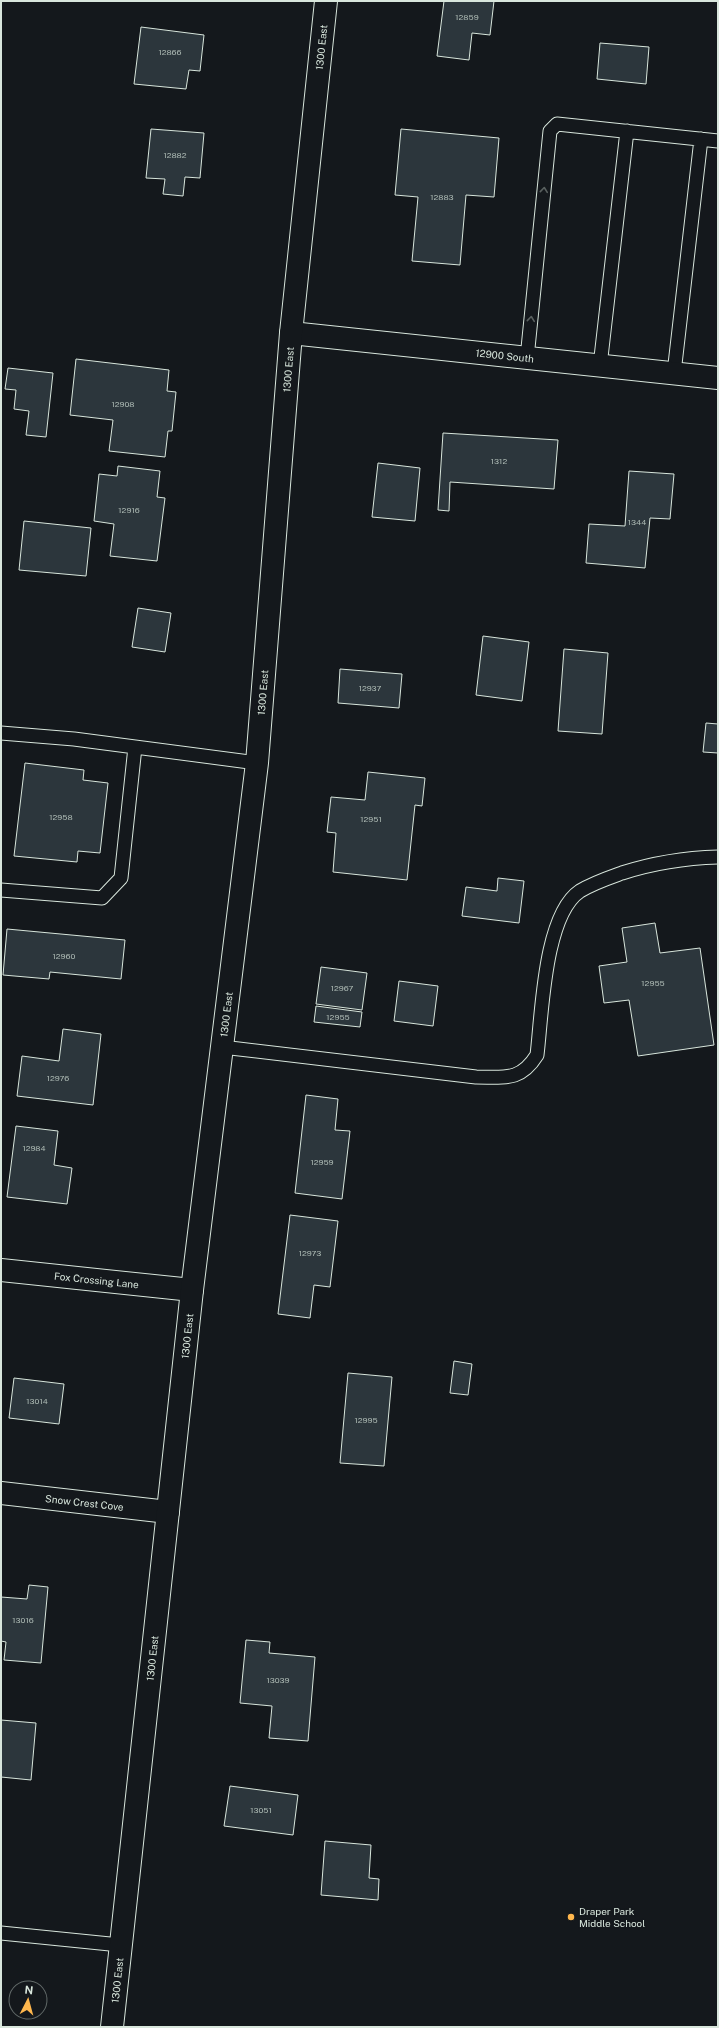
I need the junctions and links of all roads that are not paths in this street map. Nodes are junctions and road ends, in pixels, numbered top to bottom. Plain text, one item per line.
1 (326, 1) edge
2 (627, 131) junction
3 (701, 139) junction
4 (718, 141) edge
5 (291, 333) junction
6 (527, 358) junction
7 (600, 366) junction
8 (674, 373) junction
9 (718, 378) edge
10 (1, 733) edge
11 (135, 747) junction
12 (257, 763) junction
13 (718, 857) edge
14 (1, 890) edge
15 (222, 1047) junction
16 (1, 1270) edge
17 (192, 1290) junction
18 (1, 1493) edge
19 (168, 1512) junction
20 (1, 1932) edge
21 (120, 1945) junction
22 (112, 2027) edge

1 - 5 main road, 1300 East
2 - 3 lane
6 -> 2 lane
2 - 7 lane
3 - 4 lane
3 - 8 lane
5 - 6 main road, 12900 South
5 - 12 main road, 1300 East
6 - 7 main road, 12900 South
7 - 8 main road, 12900 South
8 - 9 main road, 12900 South
10 - 11 lane
11 - 12 lane
11 - 14 lane
12 - 15 main road, 1300 East
13 - 15 lane
15 - 17 main road, 1300 East
16 - 17 main road, Fox Crossing Lane
17 - 19 main road, 1300 East
18 - 19 main road, Snow Crest Cove
19 - 21 main road, 1300 East
20 - 21 lane
21 - 22 main road, 1300 East

